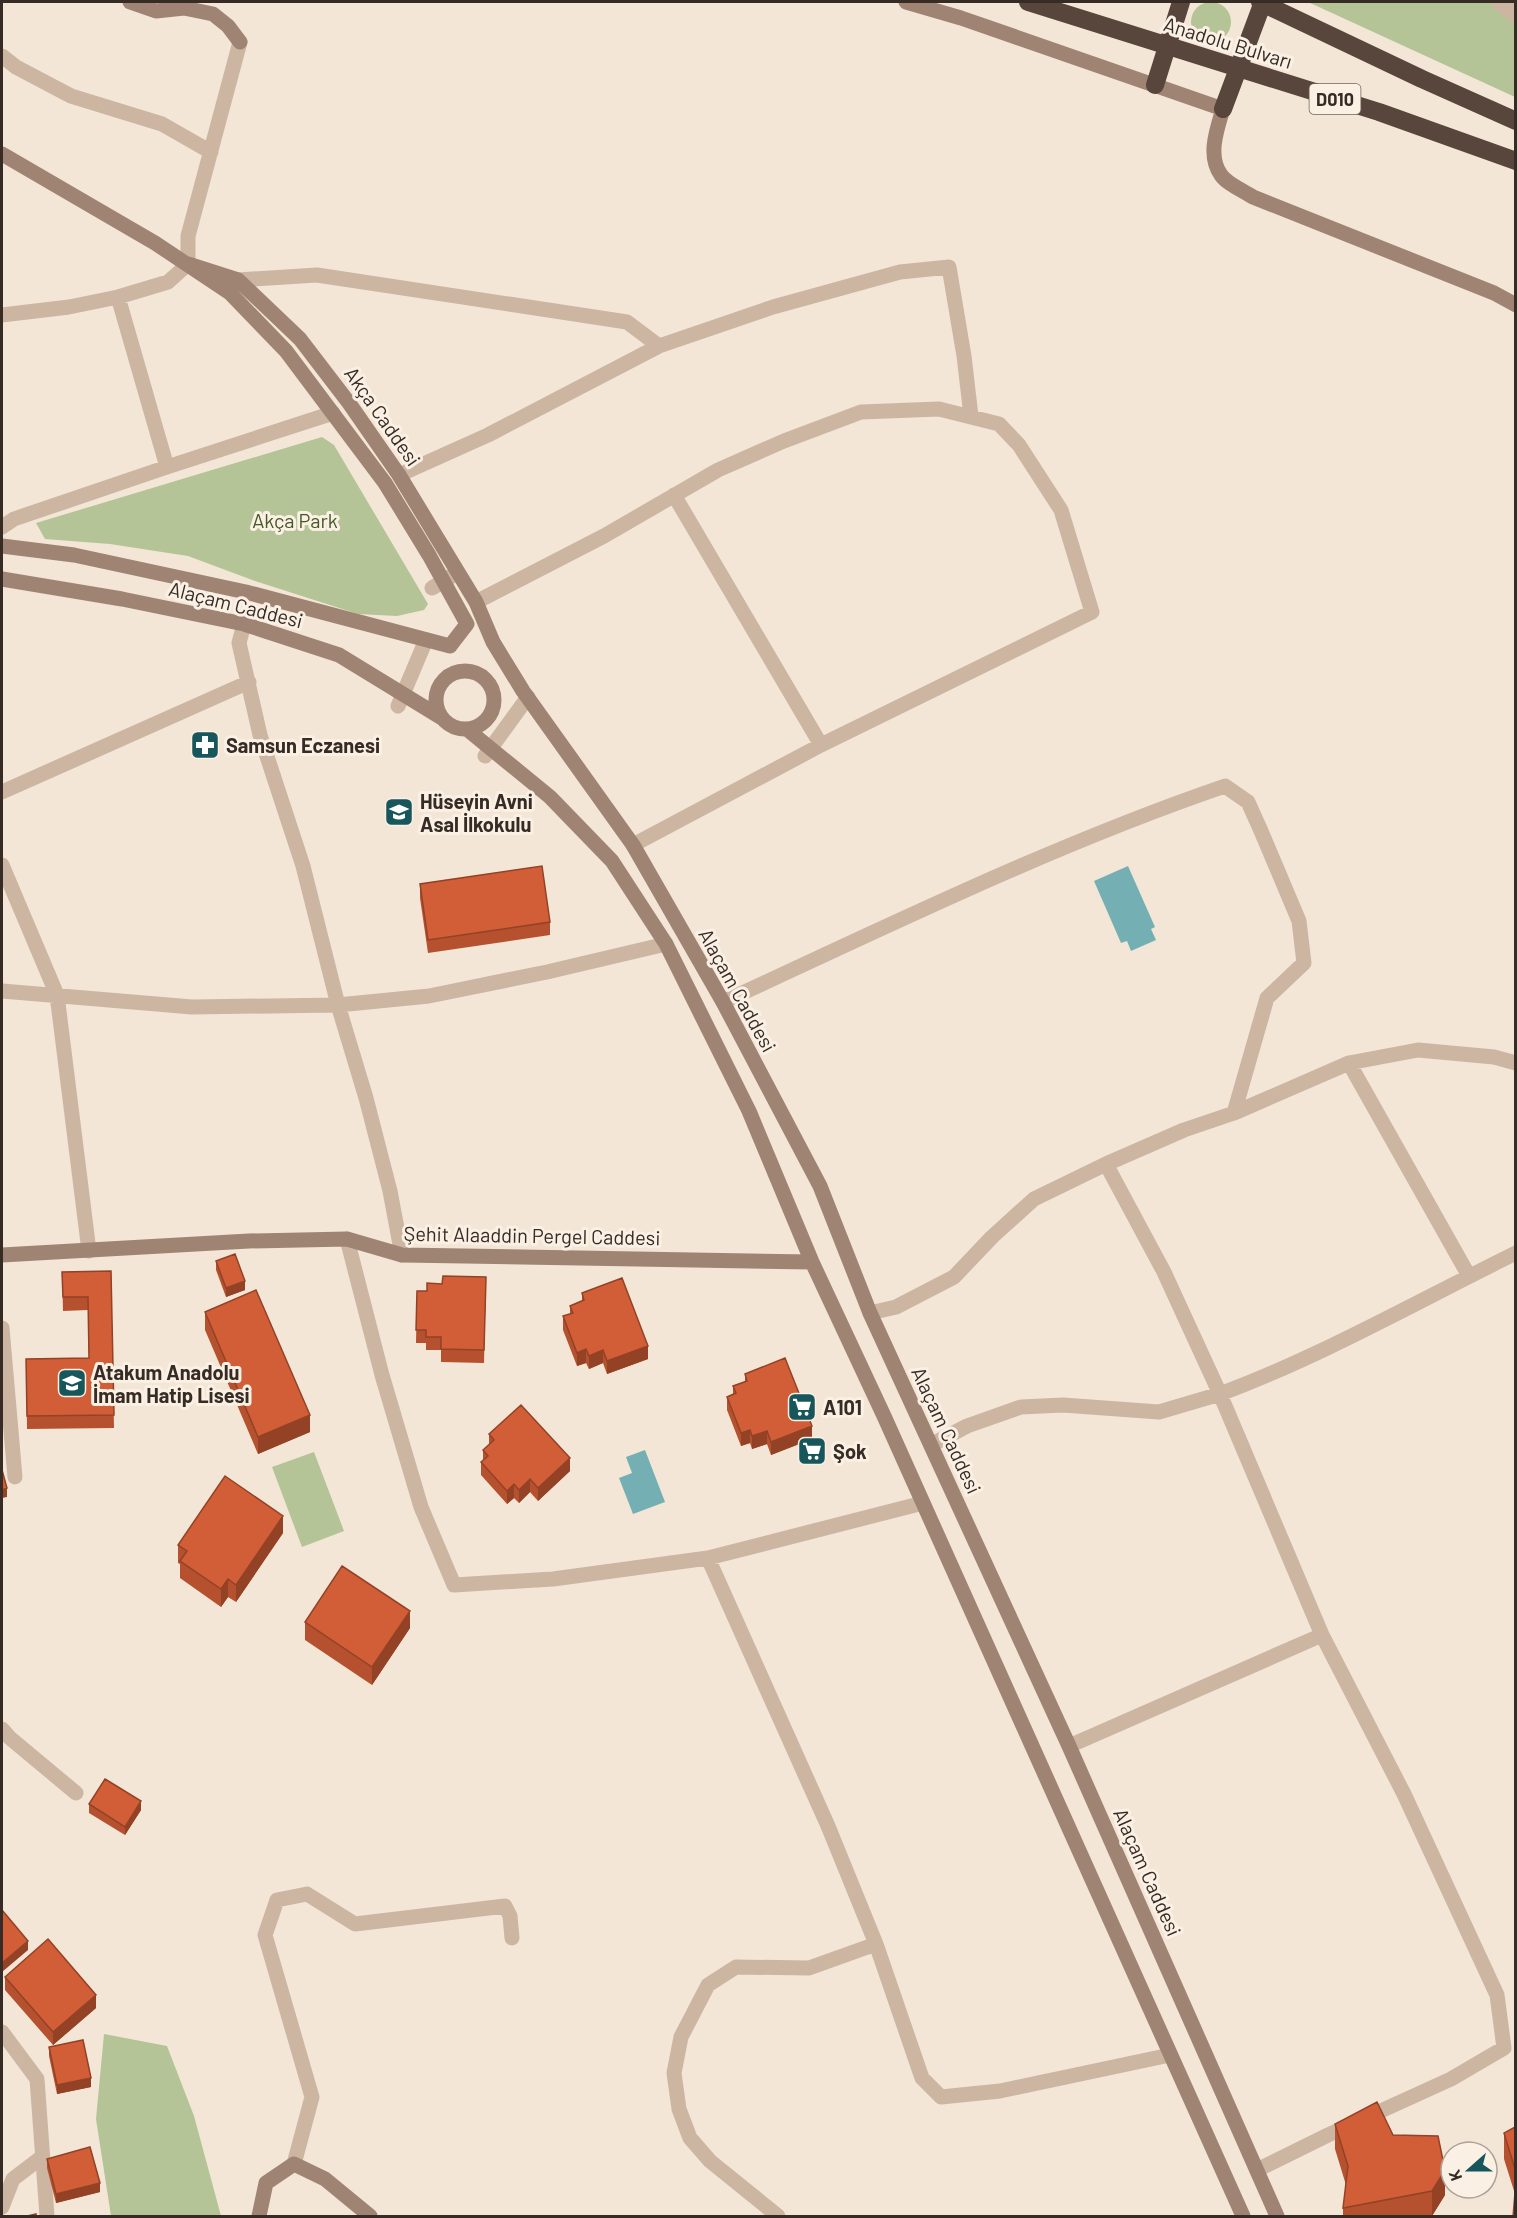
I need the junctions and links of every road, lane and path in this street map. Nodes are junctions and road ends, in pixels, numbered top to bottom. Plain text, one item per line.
1 (130, 2) edge
2 (906, 2) edge
3 (1028, 2) edge
4 (1181, 2) edge
5 (1262, 2) edge
6 (1498, 2) edge
7 (1515, 16) edge
8 (240, 42) joint
9 (1168, 46) junction
10 (2, 56) edge
11 (1239, 69) junction
12 (1155, 85) junction
13 (1223, 109) junction
14 (1515, 121) edge
15 (211, 152) junction
16 (2, 154) edge
17 (1515, 161) edge
18 (188, 264) junction
19 (238, 280) junction
20 (118, 297) junction
21 (1515, 305) edge
22 (2, 315) edge
23 (659, 346) junction
24 (333, 413) junction
25 (971, 416) junction
26 (167, 467) junction
27 (399, 475) junction
28 (674, 495) junction
29 (2, 527) edge
30 (2, 546) edge
31 (460, 571) junction
32 (2, 579) edge
33 (438, 585) junction
34 (476, 602) junction
35 (244, 624) junction
36 (426, 640) junction
37 (450, 646) junction
38 (466, 670) junction
39 (249, 682) junction
40 (491, 685) junction
41 (525, 694) junction
42 (401, 700) junction
43 (442, 718) junction
44 (468, 730) junction
45 (821, 745) junction
46 (488, 752) junction
47 (2, 792) edge
48 (633, 845) junction
49 (2, 865) edge
50 (666, 944) junction
51 (2, 991) edge
52 (57, 995) junction
53 (723, 1002) junction
54 (338, 1005) junction
55 (1349, 1063) junction
56 (1515, 1064) edge
57 (1233, 1113) junction
58 (1106, 1164) junction
59 (347, 1239) junction
60 (89, 1251) junction
61 (1515, 1253) edge
62 (2, 1255) edge
63 (402, 1255) junction
64 (812, 1262) junction
65 (1469, 1276) junction
66 (870, 1313) junction
67 (2, 1328) edge
68 (1220, 1394) junction
69 (931, 1445) junction
70 (15, 1477) dead end
71 (922, 1503) junction
72 (708, 1558) junction
73 (1322, 1635) junction
74 (2, 1729) edge
75 (1069, 1746) junction
76 (76, 1793) dead end
77 (512, 1938) dead end
78 (876, 1944) junction
79 (2, 2032) edge
80 (1510, 2054) edge
81 (1170, 2055) junction
82 (42, 2157) junction
83 (294, 2164) junction
84 (1257, 2170) junction
85 (2, 2207) edge
86 (47, 2217) edge
87 (259, 2217) edge
88 (370, 2217) edge
89 (778, 2217) edge
90 (1243, 2217) edge
91 (1277, 2217) edge

1 - 8 main road
2 - 12 main road
3 - 9 highway, Anadolu Bulvarı / D010
4 - 9 highway
5 - 11 highway
5 - 14 highway, Anadolu Bulvarı
6 - 7 street
8 - 15 street
9 - 11 highway, Anadolu Bulvarı / D010
9 - 12 highway
10 - 15 street
11 - 13 highway
11 - 17 highway, Anadolu Bulvarı / D010
12 - 13 main road
13 - 21 main road
15 - 18 street
16 - 18 main road, Akça Caddesi
18 - 19 main road, Akça Caddesi
18 - 20 street
18 - 24 main road, Akça Caddesi
19 - 23 street
19 - 27 main road, Akça Caddesi
20 - 22 street
20 - 26 street
23 - 25 street
23 - 27 street
24 - 26 street
24 - 33 main road, Akça Caddesi
25 - 28 street
25 - 45 street
26 - 29 street
27 - 31 main road, Akça Caddesi
28 - 34 street
28 - 45 street
30 - 36 main road, Alaçam Caddesi
31 - 33 street
31 - 34 main road, Akça Caddesi
32 - 35 main road, Alaçam Caddesi
33 - 37 main road, Akça Caddesi
34 - 41 main road, Akça Caddesi
35 - 39 street
35 - 42 main road, Alaçam Caddesi
36 - 37 main road, Alaçam Caddesi
36 - 42 street
37 - 38 main road
38 - 40 main road
38 - 43 main road
39 - 47 street
39 - 54 street
40 - 41 main road
40 - 44 main road
41 - 46 street
41 - 48 main road, Alaçam Caddesi
42 - 43 main road, Alaçam Caddesi
43 - 44 main road
44 - 46 main road, Alaçam Caddesi
45 - 48 street
46 - 50 main road, Alaçam Caddesi
48 - 53 main road, Alaçam Caddesi
49 - 52 street
50 - 54 street
50 - 64 main road, Alaçam Caddesi
51 - 52 street
52 - 54 street
52 - 60 street
53 - 57 street
53 - 66 main road, Alaçam Caddesi
54 - 63 street
55 - 56 street
55 - 57 street
55 - 65 street
57 - 58 street
58 - 66 street
58 - 68 street
59 - 60 main road, Şehit Alaaddin Pergel Caddesi
59 - 63 main road, Şehit Alaaddin Pergel Caddesi
59 - 72 street
60 - 62 main road, Şehit Alaaddin Pergel Caddesi
61 - 65 street
63 - 64 main road, Şehit Alaaddin Pergel Caddesi
64 - 71 main road, Alaçam Caddesi
65 - 68 street
66 - 69 main road, Alaçam Caddesi
67 - 70 street
68 - 69 street
68 - 73 street
69 - 75 main road, Alaçam Caddesi
71 - 72 street
71 - 81 main road, Alaçam Caddesi
72 - 78 street
73 - 75 street
73 - 80 street
74 - 76 street
75 - 84 main road, Alaçam Caddesi
77 - 83 street
78 - 81 street
78 - 89 street
79 - 82 street
80 - 84 street
81 - 90 main road, Alaçam Caddesi
82 - 85 street
82 - 86 street
83 - 87 main road
83 - 88 main road
84 - 91 main road, Alaçam Caddesi

